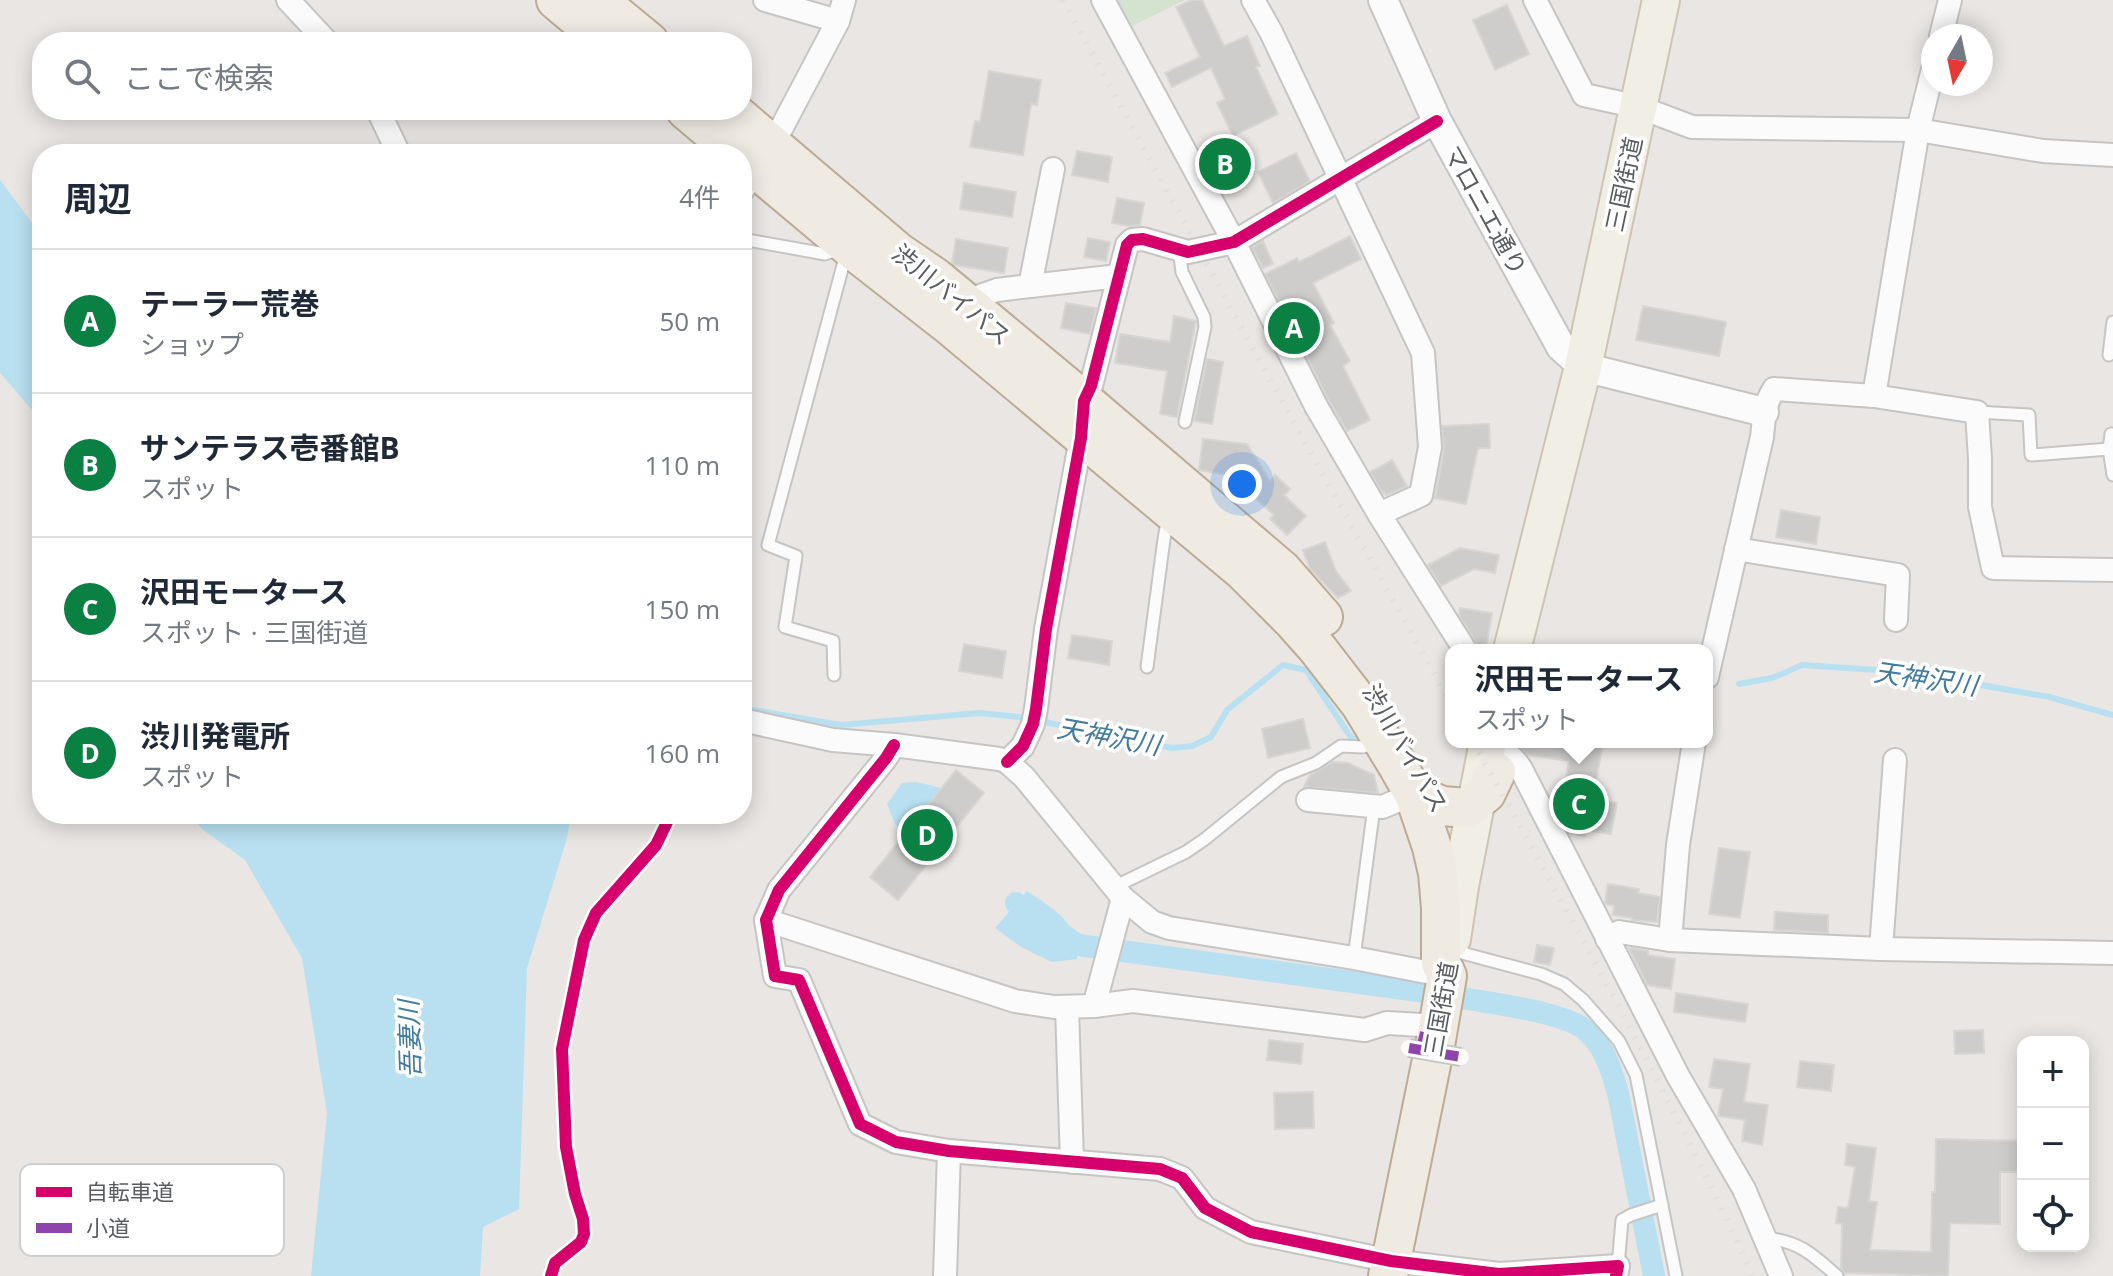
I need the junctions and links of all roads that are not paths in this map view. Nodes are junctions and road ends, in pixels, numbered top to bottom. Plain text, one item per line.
1 (288, 0) edge
2 (556, 0) edge
3 (598, 0) edge
4 (765, 0) edge
5 (1103, 0) edge
6 (1253, 0) edge
7 (1383, 0) edge
8 (1535, 0) edge
9 (1661, 0) edge
10 (1950, 0) edge
11 (841, 10) edge
12 (1944, 24) edge
13 (318, 32) edge
14 (594, 32) edge
15 (637, 32) edge
16 (1926, 96) edge
17 (1639, 107) junction
18 (383, 120) edge
19 (698, 120) edge
20 (735, 120) edge
21 (1437, 121) junction
22 (1918, 130) junction
23 (394, 144) edge
24 (727, 144) edge
25 (743, 144) edge
26 (2113, 155) edge
27 (752, 160) edge
28 (752, 164) edge
29 (752, 165) edge
30 (1053, 169) dead end
31 (1341, 179) junction
32 (752, 241) edge
33 (1234, 242) junction
34 (848, 246) junction
35 (1179, 249) junction
36 (1119, 276) junction
37 (1030, 286) junction
38 (959, 315) junction
39 (2113, 322) edge
40 (2109, 355) dead end
41 (1583, 367) junction
42 (1874, 396) junction
43 (1764, 412) junction
44 (1977, 412) junction
45 (1083, 419) junction
46 (1185, 422) dead end
47 (2113, 434) edge
48 (2109, 449) junction
49 (2113, 475) edge
50 (1379, 514) junction
51 (1176, 515) junction
52 (1736, 549) junction
53 (2113, 570) edge
54 (1896, 620) dead end
55 (1461, 644) edge
56 (1514, 644) edge
57 (1527, 644) edge
58 (1713, 651) edge
59 (1147, 667) dead end
60 (834, 675) dead end
61 (752, 722) edge
62 (894, 745) junction
63 (1397, 746) junction
64 (1693, 748) edge
65 (1895, 760) dead end
66 (1007, 762) junction
67 (1477, 769) edge
68 (1308, 800) dead end
69 (1374, 807) junction
70 (1460, 886) junction
71 (1119, 892) junction
72 (766, 920) junction
73 (1607, 939) junction
74 (1670, 940) junction
75 (1881, 949) junction
76 (1459, 951) junction
77 (2113, 953) edge
78 (1354, 958) junction
79 (1094, 1006) junction
80 (1067, 1007) junction
81 (1424, 1037) junction
82 (1461, 1057) dead end
83 (949, 1151) junction
84 (1072, 1162) junction
85 (1657, 1207) junction
86 (1765, 1238) junction
87 (1389, 1268) edge
88 (1617, 1271) edge
89 (945, 1276) edge
90 (1676, 1276) edge
91 (1781, 1276) edge
92 (1837, 1276) edge

1 - 13 street
2 - 14 highway
3 - 15 highway
4 - 11 street
5 - 33 street
6 - 31 street
7 - 21 street, マロニエ通り
8 - 17 street
9 - 17 main road, 三国街道
10 - 12 street
11 - 27 street
16 - 22 street
17 - 22 street
17 - 41 main road, 三国街道
18 - 23 street
19 - 24 highway, 渋川バイパス
20 - 25 highway, 渋川バイパス
21 - 31 street
21 - 41 street, マロニエ通り
22 - 26 street
22 - 42 street
28 - 38 highway, 渋川バイパス
29 - 34 highway, 渋川バイパス
30 - 37 street
31 - 33 street
31 - 50 street
32 - 34 lane
33 - 35 street
33 - 50 street
34 - 38 highway, 渋川バイパス
34 - 60 lane
35 - 36 street
35 - 46 lane
36 - 37 street
36 - 45 street
37 - 38 street
38 - 45 highway, 渋川バイパス
39 - 40 lane
41 - 43 street
41 - 56 main road, 三国街道
41 - 57 main road, 三国街道
42 - 43 street
42 - 44 street
43 - 52 street
44 - 48 lane
44 - 53 street
45 - 51 highway, 渋川バイパス
45 - 63 highway, 渋川バイパス
45 - 66 street
47 - 48 lane
48 - 49 lane
50 - 55 street
51 - 59 lane
51 - 63 highway, 渋川バイパス
52 - 54 street
52 - 58 street
61 - 62 street
62 - 66 street
62 - 72 street
63 - 67 highway, 渋川バイパス
63 - 67 highway
63 - 71 lane
64 - 74 street
65 - 75 street
66 - 71 street
67 - 69 street
67 - 70 highway, 渋川バイパス
67 - 73 street
67 - 76 main road, 三国街道
67 - 76 highway, 渋川バイパス
68 - 69 street
69 - 78 lane
70 - 76 highway, 渋川バイパス
70 - 76 main road, 三国街道
71 - 78 street
71 - 79 street
72 - 80 street
72 - 83 street
73 - 74 street
73 - 86 street
74 - 75 street
75 - 77 street
76 - 78 street
76 - 81 highway, 三国街道
76 - 85 lane
79 - 80 street
79 - 81 street
80 - 84 street
81 - 82 street, bridge
81 - 87 highway, 三国街道
83 - 84 street
83 - 89 street
84 - 87 street
85 - 88 lane
85 - 90 lane
86 - 91 street
86 - 92 lane
87 - 88 street

